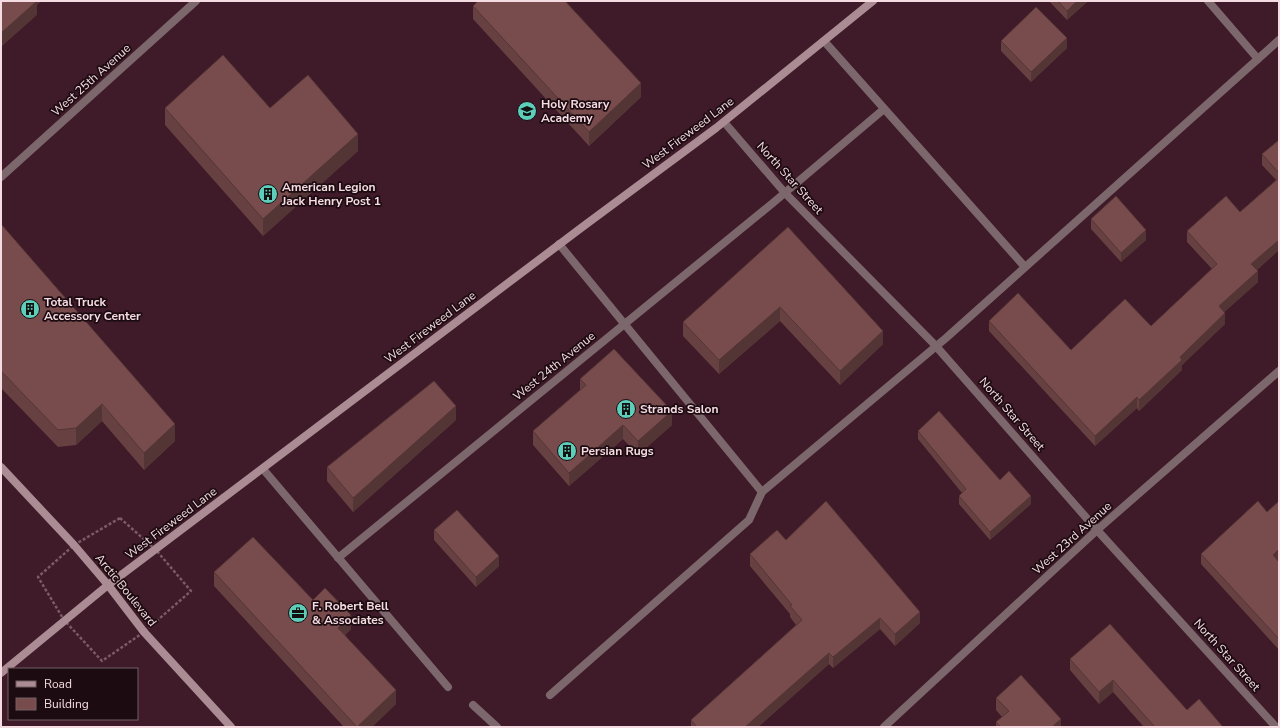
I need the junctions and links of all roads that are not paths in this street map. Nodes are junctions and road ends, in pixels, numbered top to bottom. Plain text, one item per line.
1 (196, 1) edge
2 (873, 1) edge
3 (1208, 1) edge
4 (1279, 40) edge
5 (824, 41) junction
6 (1258, 59) junction
7 (884, 109) junction
8 (724, 122) junction
9 (1, 177) edge
10 (785, 193) junction
11 (559, 244) junction
12 (1025, 267) junction
13 (624, 325) junction
14 (935, 345) junction
15 (1279, 371) edge
16 (1, 467) edge
17 (262, 469) junction
18 (762, 492) junction
19 (1097, 530) junction
20 (338, 558) junction
21 (108, 585) junction
22 (1, 673) edge
23 (448, 687) dead end
24 (550, 695) dead end
25 (474, 705) dead end
26 (231, 727) edge
27 (497, 727) edge
28 (884, 727) edge
29 (1276, 727) edge

1 - 9 street, West 25th Avenue
2 - 5 main road, West Fireweed Lane
3 - 6 street
4 - 6 street
5 - 7 street
5 - 8 main road, West Fireweed Lane
6 - 12 street
7 - 10 street, West 24th Avenue
7 - 12 street
8 - 10 street, North Star Street
8 - 11 main road, West Fireweed Lane
10 - 13 street, West 24th Avenue
10 - 14 street, North Star Street
11 - 13 street
11 - 17 main road, West Fireweed Lane
12 - 14 street
13 - 18 street
13 - 20 street, West 24th Avenue
14 - 18 street
14 - 19 street, North Star Street
15 - 19 street, West 23rd Avenue
16 - 21 main road, Arctic Boulevard
17 - 20 street
17 - 21 main road, West Fireweed Lane
18 - 24 street
19 - 28 street, West 23rd Avenue
19 - 29 street, North Star Street
20 - 23 street
21 - 22 main road, West Fireweed Lane
21 - 26 main road, Arctic Boulevard
25 - 27 street

